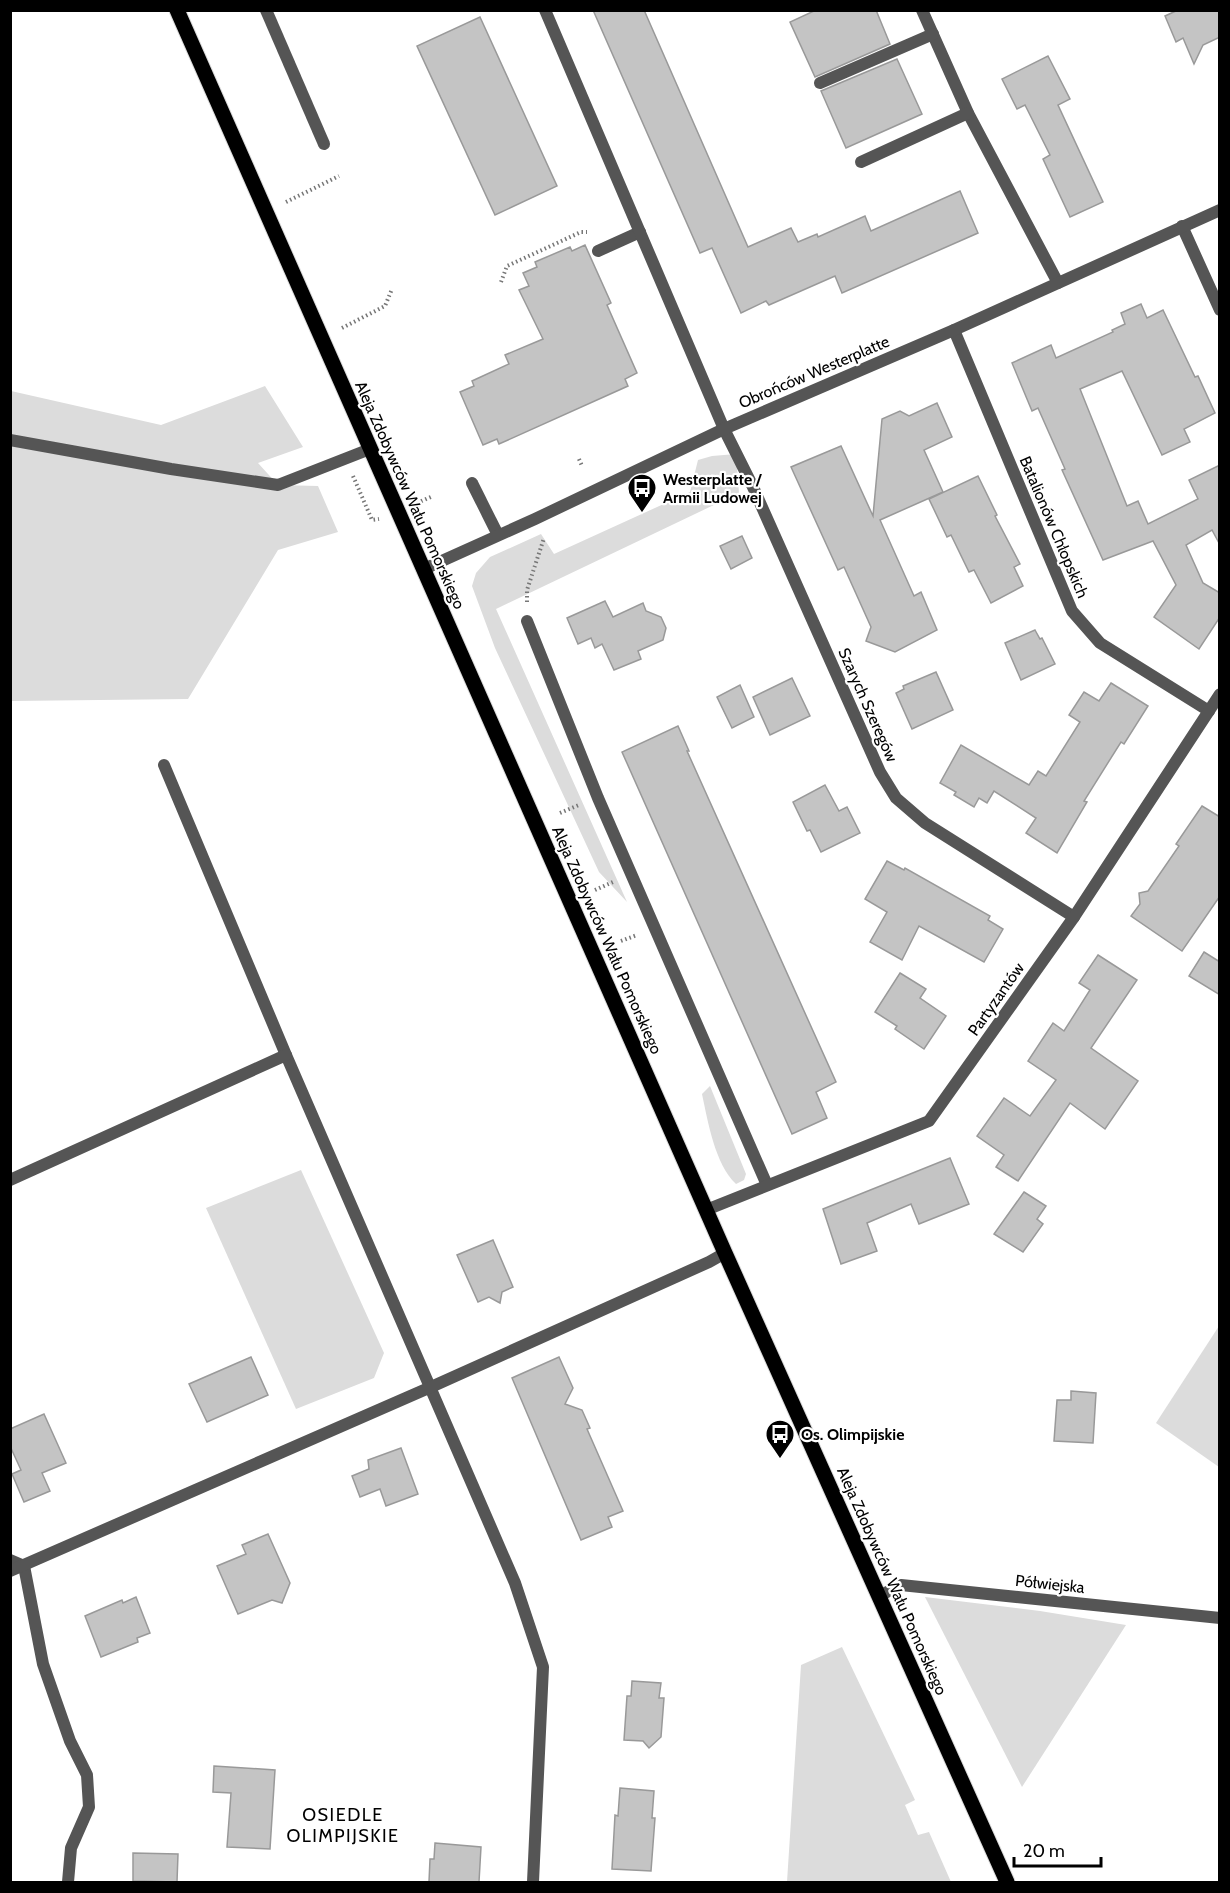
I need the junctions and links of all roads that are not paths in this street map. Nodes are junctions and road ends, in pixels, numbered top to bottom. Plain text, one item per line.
1 (177, 10) edge
2 (266, 10) edge
3 (545, 10) edge
4 (922, 10) edge
5 (933, 34) junction
6 (820, 83) dead end
7 (968, 113) junction
8 (324, 144) dead end
9 (861, 162) dead end
10 (1220, 210) edge
11 (1182, 226) junction
12 (640, 232) junction
13 (598, 251) dead end
14 (1058, 283) junction
15 (1220, 310) edge
16 (954, 330) junction
17 (724, 429) junction
18 (10, 440) edge
19 (370, 449) junction
20 (472, 483) dead end
21 (498, 535) junction
22 (424, 568) junction
23 (527, 621) road end
24 (1220, 694) edge
25 (1209, 711) junction
26 (164, 765) dead end
27 (1074, 917) junction
28 (286, 1055) junction
29 (10, 1180) edge
30 (767, 1185) junction
31 (706, 1210) junction
32 (725, 1253) junction
33 (431, 1387) junction
34 (10, 1560) edge
35 (24, 1566) junction
36 (10, 1571) edge
37 (879, 1596) junction
38 (1220, 1618) edge
39 (68, 1882) edge
40 (533, 1882) edge
41 (1007, 1882) edge

1 - 19 main road, Aleja Zdobywców Wału Pomorskiego
2 - 8 street
3 - 12 street, Szarych Szeregów
4 - 5 street
5 - 6 street
5 - 7 street
7 - 9 street
7 - 14 street
10 - 11 street, Obrońców Westerplatte
11 - 14 street, Obrońców Westerplatte
11 - 15 street
12 - 13 street
12 - 17 street, Szarych Szeregów
14 - 16 street, Obrońców Westerplatte
16 - 17 street, Obrońców Westerplatte
16 - 25 street, Batalionów Chłopskich
17 - 21 street, Obrońców Westerplatte
17 - 27 street, Szarych Szeregów
18 - 19 street
19 - 22 main road, Aleja Zdobywców Wału Pomorskiego
20 - 21 street
21 - 22 street, Obrońców Westerplatte
22 - 31 main road, Aleja Zdobywców Wału Pomorskiego
23 - 30 street
24 - 25 street, Partyzantów
25 - 27 street, Partyzantów
26 - 28 street
27 - 30 street, Partyzantów
28 - 29 street
28 - 33 street
30 - 31 street, Partyzantów
31 - 32 main road, Aleja Zdobywców Wału Pomorskiego
32 - 33 street
32 - 37 main road, Aleja Zdobywców Wału Pomorskiego
33 - 35 street
33 - 40 street
34 - 35 street
35 - 36 street
35 - 39 street
37 - 38 street, Półwiejska
37 - 41 main road, Aleja Zdobywców Wału Pomorskiego

